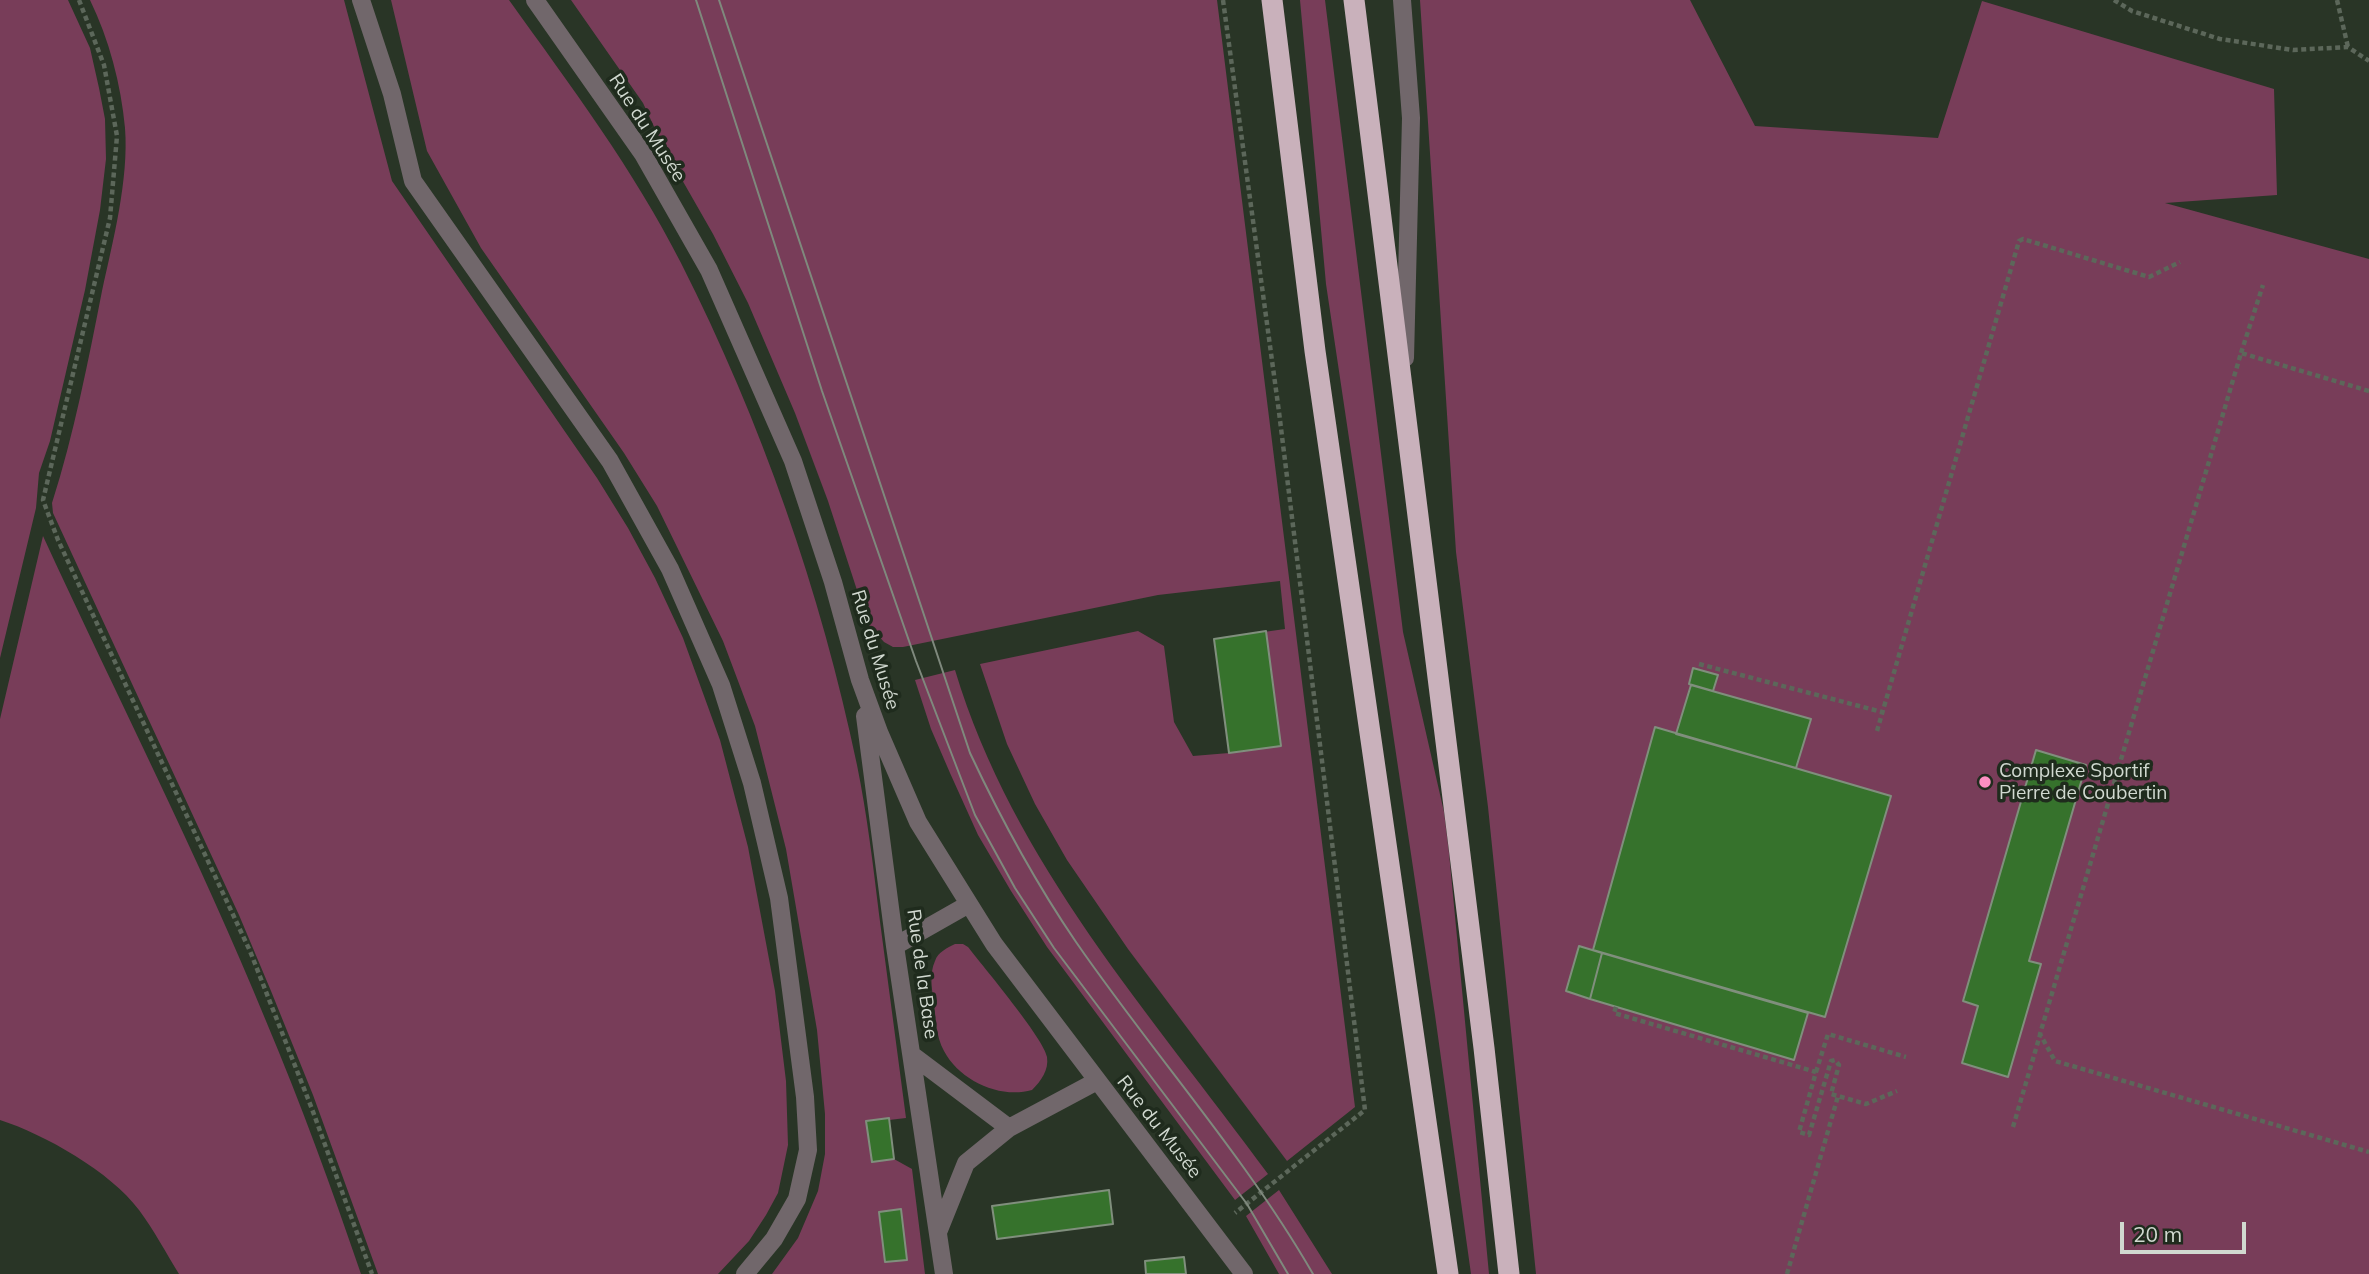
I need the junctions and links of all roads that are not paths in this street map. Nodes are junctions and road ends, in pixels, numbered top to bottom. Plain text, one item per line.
1 (361, 0) edge
2 (535, 0) edge
3 (1272, 0) edge
4 (1354, 0) edge
5 (1402, 0) edge
6 (1405, 397) junction
7 (860, 680) junction
8 (969, 904) junction
9 (895, 946) junction
10 (912, 1055) junction
11 (1097, 1081) junction
12 (1009, 1128) junction
13 (939, 1230) junction
14 (746, 1274) edge
15 (944, 1274) edge
16 (1244, 1274) edge
17 (1448, 1274) edge
18 (1509, 1274) edge

1 - 14 street
2 - 7 street, Rue du Musée
3 - 17 highway
4 - 6 highway
5 - 6 street
6 - 18 highway
7 - 8 street, Rue du Musée
7 - 9 street, Rue de la Base
8 - 9 street
8 - 11 street, Rue du Musée
9 - 10 street, Rue de la Base
10 - 12 street
10 - 13 street, Rue de la Base
11 - 12 street
11 - 16 street, Rue du Musée
12 - 13 street
13 - 15 street, Rue de la Base

